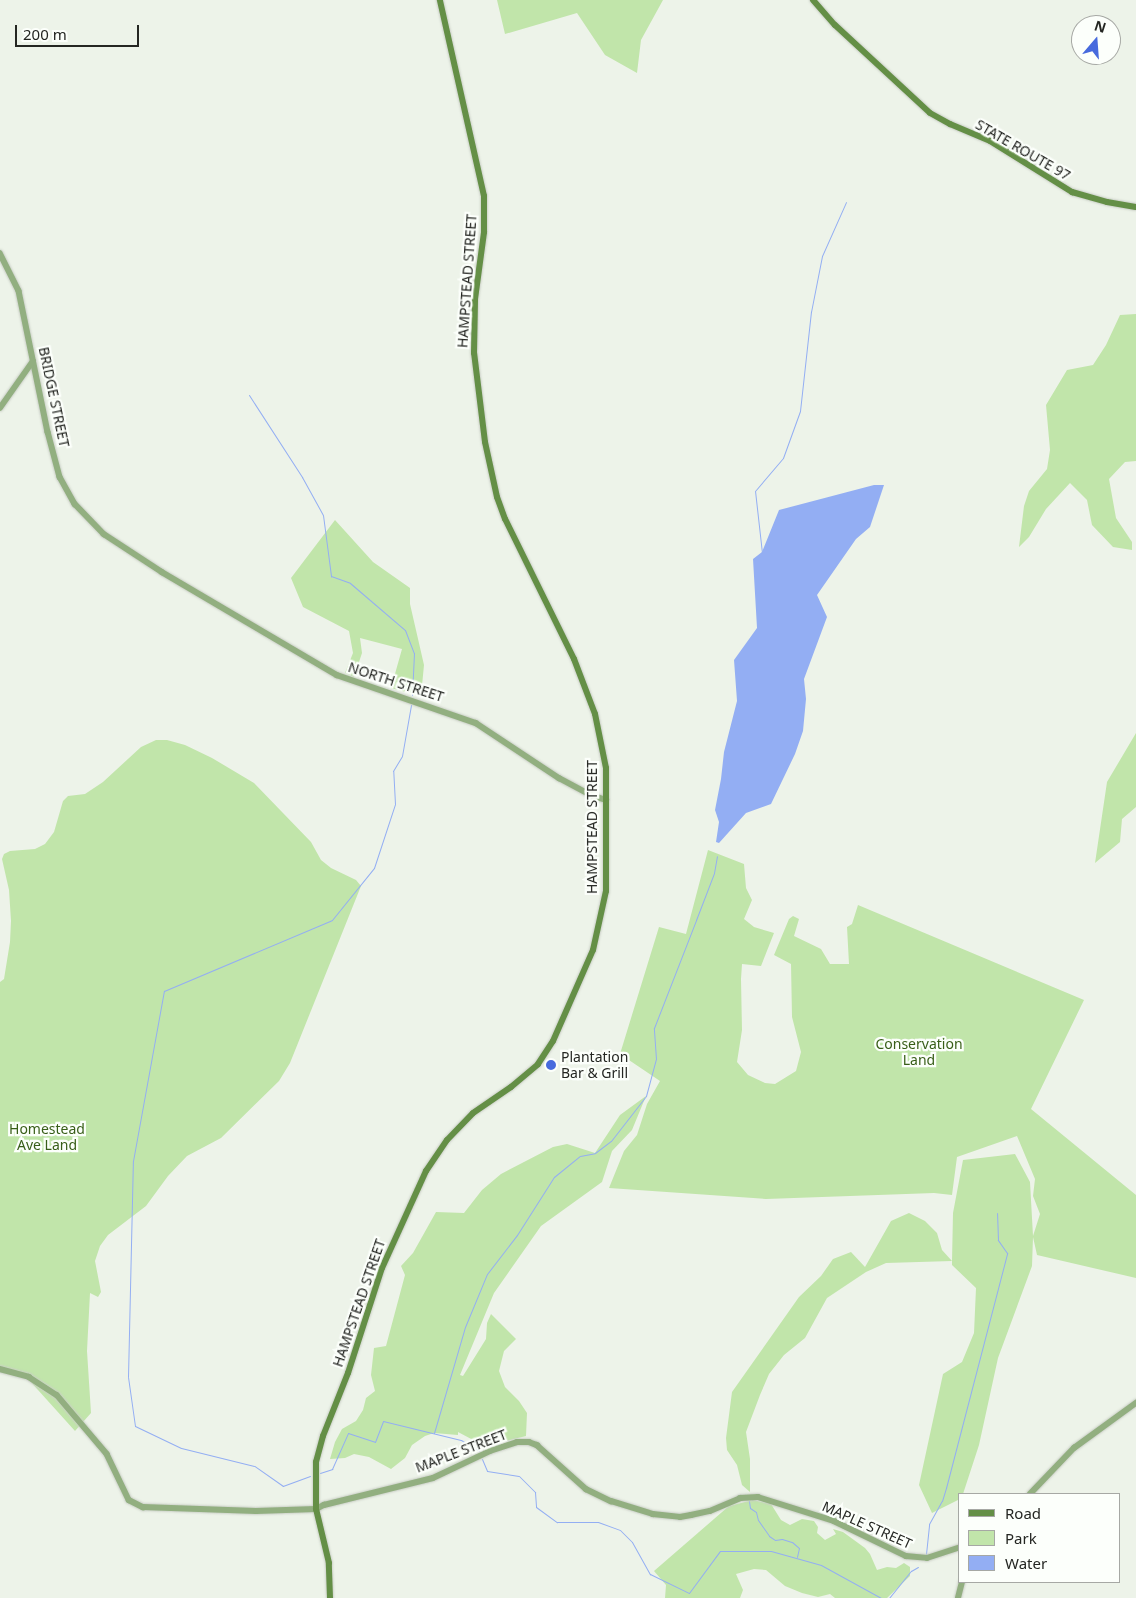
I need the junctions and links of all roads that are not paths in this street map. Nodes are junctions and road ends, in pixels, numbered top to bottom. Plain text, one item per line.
1 (440, 0) edge
2 (813, 0) edge
3 (1136, 207) edge
4 (0, 253) edge
5 (33, 361) junction
6 (0, 408) edge
7 (104, 534) joint
8 (606, 800) junction
9 (0, 1369) edge
10 (1136, 1403) edge
11 (1031, 1493) edge
12 (316, 1509) junction
13 (958, 1548) edge
14 (962, 1583) edge
15 (330, 1598) edge
16 (958, 1598) edge

1 - 8 main road, HAMPSTEAD STREET
2 - 3 main road, STATE ROUTE 97
4 - 5 street, BRIDGE STREET
5 - 6 street
5 - 7 street, BRIDGE STREET
7 - 8 street, NORTH STREET
8 - 12 main road, HAMPSTEAD STREET
9 - 12 street, MAPLE STREET
10 - 11 street
12 - 13 street, MAPLE STREET
12 - 15 main road, HAMPSTEAD STREET
14 - 16 street

